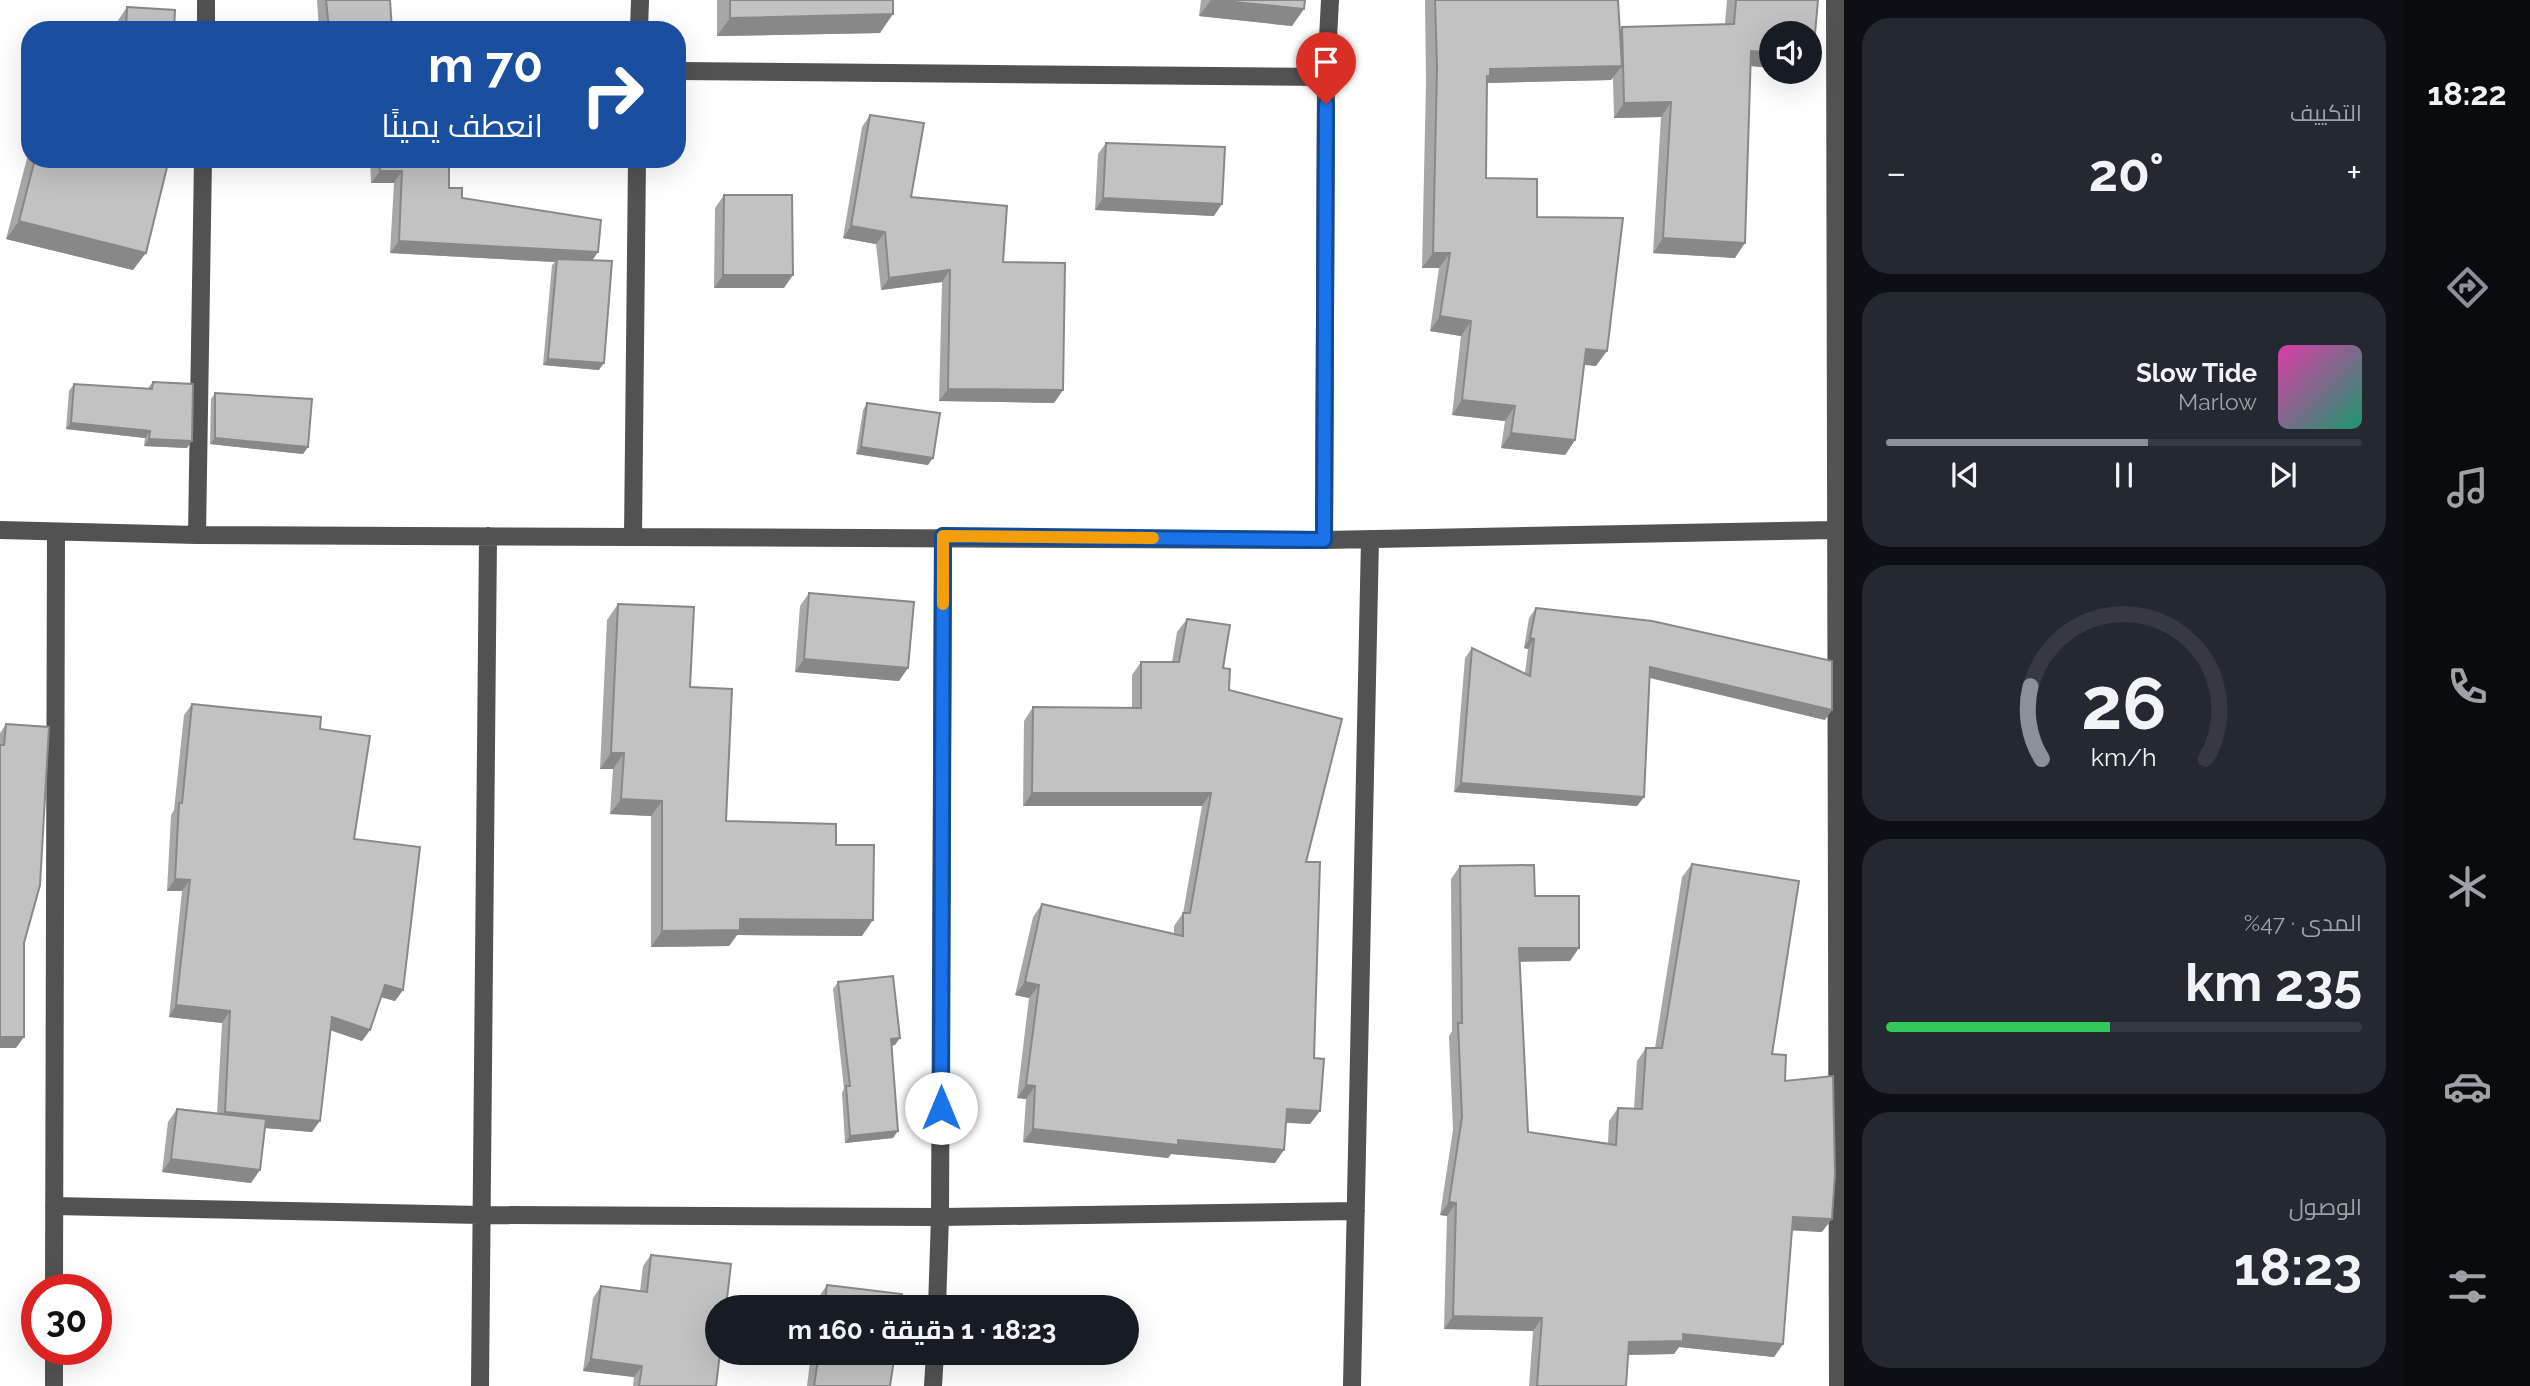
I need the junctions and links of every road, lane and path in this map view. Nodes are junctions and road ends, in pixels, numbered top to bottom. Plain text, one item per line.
1 (206, 0) edge
2 (640, 0) edge
3 (1330, 0) edge
4 (1835, 0) edge
5 (206, 21) edge
6 (639, 21) edge
7 (686, 71) edge
8 (1326, 77) junction
9 (203, 168) edge
10 (637, 168) edge
11 (0, 530) edge
12 (1834, 530) junction
13 (56, 532) junction
14 (197, 535) junction
15 (488, 536) junction
16 (943, 536) junction
17 (633, 537) junction
18 (1370, 539) junction
19 (1324, 540) junction
20 (1841, 1125) edge
21 (54, 1206) junction
22 (1356, 1211) junction
23 (480, 1215) junction
24 (940, 1217) junction
25 (54, 1274) edge
26 (937, 1295) edge
27 (54, 1365) edge
28 (934, 1365) edge
29 (54, 1386) edge
30 (480, 1386) edge
31 (933, 1386) edge
32 (1352, 1386) edge
33 (1838, 1386) edge

1 - 5 street
2 - 6 street
3 - 8 street
4 - 12 street
7 - 8 street
8 - 19 street
9 - 14 street
10 - 17 street
11 - 13 street
12 - 18 street
12 - 20 street
13 - 14 street
13 - 21 street
14 - 15 street
15 - 17 street
15 - 23 street
16 - 17 street
16 - 19 street
16 - 24 street
18 - 19 street
18 - 22 street
20 - 33 street
21 - 23 street
21 - 25 street
22 - 24 street
22 - 32 street
23 - 24 street
23 - 30 street
24 - 26 street
27 - 29 street
28 - 31 street

